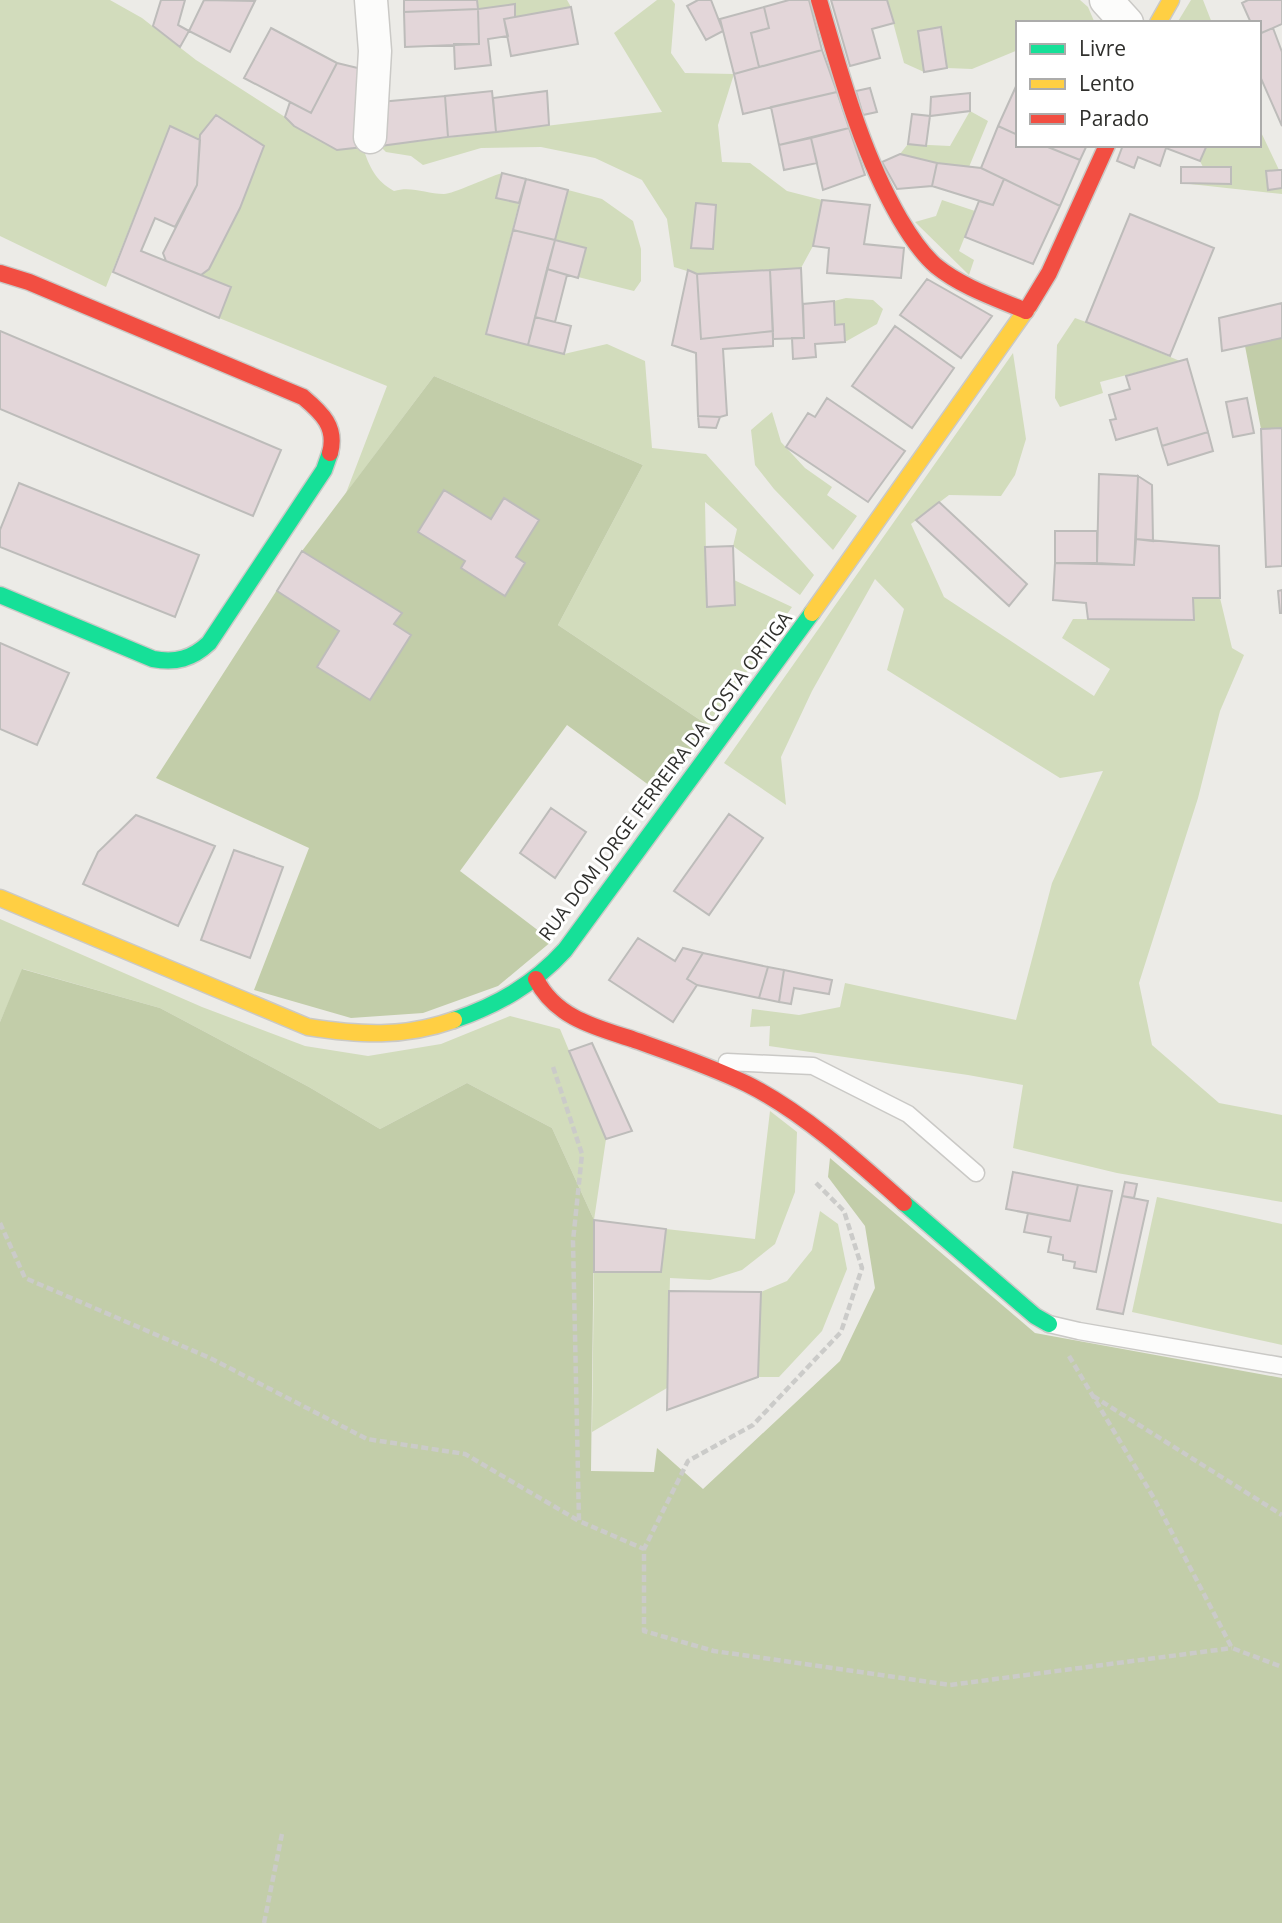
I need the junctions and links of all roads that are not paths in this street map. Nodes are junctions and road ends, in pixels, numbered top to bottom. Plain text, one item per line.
1 (371, 0) edge
2 (819, 0) edge
3 (1106, 0) edge
4 (1171, 0) edge
5 (1125, 21) edge
6 (1159, 21) edge
7 (370, 137) dead end
8 (1106, 147) edge
9 (0, 273) edge
10 (1027, 312) junction
11 (0, 595) edge
12 (0, 898) edge
13 (536, 979) junction
14 (693, 1060) junction
15 (976, 1174) dead end
16 (1049, 1324) joint
17 (1282, 1366) edge

1 - 7 street
2 - 10 street
3 - 5 street
4 - 6 street
8 - 10 street, RUA DOM JORGE FERREIRA DA COSTA ORTIGA
9 - 11 street
10 - 13 street, RUA DOM JORGE FERREIRA DA COSTA ORTIGA
12 - 13 street, RUA DOM JORGE FERREIRA DA COSTA ORTIGA
13 - 14 street
14 - 15 lane
14 - 16 street
16 - 17 lane

